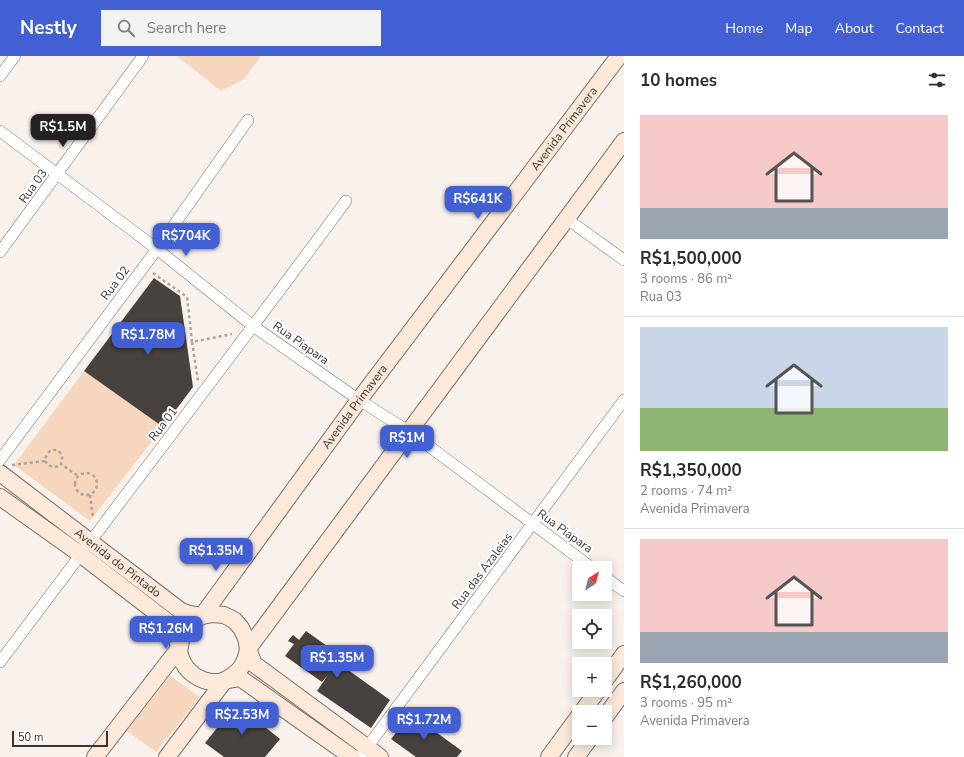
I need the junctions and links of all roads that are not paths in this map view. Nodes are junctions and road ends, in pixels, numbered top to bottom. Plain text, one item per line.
1 (15, 56) edge
2 (143, 56) edge
3 (619, 56) edge
4 (0, 76) edge
5 (248, 120) dead end
6 (0, 131) edge
7 (624, 142) edge
8 (58, 174) junction
9 (346, 201) dead end
10 (567, 220) junction
11 (157, 249) junction
12 (0, 252) edge
13 (624, 260) edge
14 (254, 326) junction
15 (359, 400) junction
16 (624, 400) edge
17 (410, 432) junction
18 (3, 466) edge
19 (0, 497) edge
20 (533, 524) junction
21 (90, 542) junction
22 (80, 554) junction
23 (583, 561) edge
24 (612, 582) edge
25 (624, 591) edge
26 (202, 616) junction
27 (180, 647) junction
28 (248, 649) junction
29 (624, 654) edge
30 (0, 662) edge
31 (612, 670) edge
32 (225, 680) junction
33 (624, 691) edge
34 (612, 707) edge
35 (572, 726) edge
36 (585, 745) edge
37 (369, 754) edge
38 (95, 757) edge
39 (167, 757) edge
40 (352, 757) edge
41 (549, 757) edge
42 (576, 757) edge

1 - 4 street
2 - 8 street, Rua 03
3 - 15 street, Avenida Primavera
5 - 11 street, Rua 02
6 - 8 street, Rua Piapara
7 - 10 street
8 - 11 street, Rua Piapara
8 - 12 street, Rua 03
9 - 14 street, Rua 01
10 - 13 street
10 - 17 street
11 - 14 street, Rua Piapara
11 - 18 street, Rua 02
14 - 15 street, Rua Piapara
14 - 21 street, Rua 01
15 - 17 street, Rua Piapara
15 - 26 street, Avenida Primavera
16 - 20 street, Rua das Azaleias
17 - 20 street, Rua Piapara
17 - 28 street
18 - 21 street, Avenida do Pintado
19 - 22 street, Avenida do Pintado
20 - 23 street, Rua Piapara
20 - 37 street, Rua das Azaleias
21 - 22 street, Rua 01
21 - 26 street, Avenida do Pintado
22 - 27 street, Avenida do Pintado
22 - 30 street, Rua 01
24 - 25 street
26 - 27 street, Avenida Primavera
26 - 28 street, Avenida do Pintado
27 - 32 street, Avenida do Pintado
27 - 38 street, Avenida Primavera
28 - 32 street
28 - 37 street, Avenida do Pintado
29 - 31 street
32 - 39 street
32 - 40 street, Avenida do Pintado
33 - 34 street
35 - 41 street
36 - 42 street

